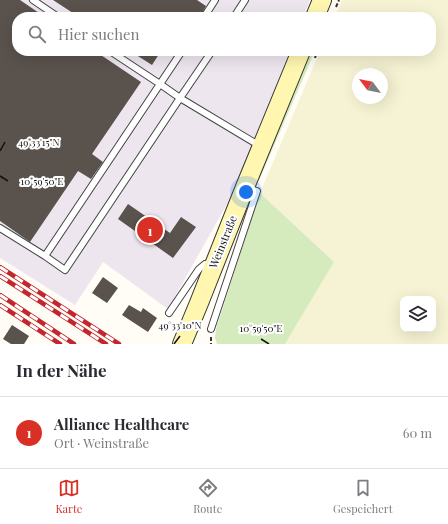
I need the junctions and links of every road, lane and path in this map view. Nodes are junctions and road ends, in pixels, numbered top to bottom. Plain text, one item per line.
1 (33, 0) edge
2 (215, 0) edge
3 (245, 0) edge
4 (322, 0) edge
5 (51, 12) edge
6 (207, 12) edge
7 (237, 12) edge
8 (317, 12) edge
9 (118, 56) edge
10 (179, 56) edge
11 (209, 56) edge
12 (299, 56) edge
13 (160, 84) junction
14 (180, 98) junction
15 (262, 146) junction
16 (245, 187) junction
17 (0, 228) edge
18 (45, 256) junction
19 (215, 262) junction
20 (169, 313) dead end
21 (212, 329) dead end
22 (182, 344) edge

1 - 5 lane
2 - 6 lane
3 - 7 lane
4 - 8 main road
9 - 13 lane
10 - 13 lane
11 - 14 lane
12 - 15 main road, Weinstraße
13 - 14 lane
13 - 18 lane
14 - 15 lane
14 - 18 lane
15 - 16 main road, Weinstraße
16 - 19 main road, Weinstraße
16 - 21 lane
17 - 18 lane
19 - 20 lane
19 - 22 main road, Weinstraße

